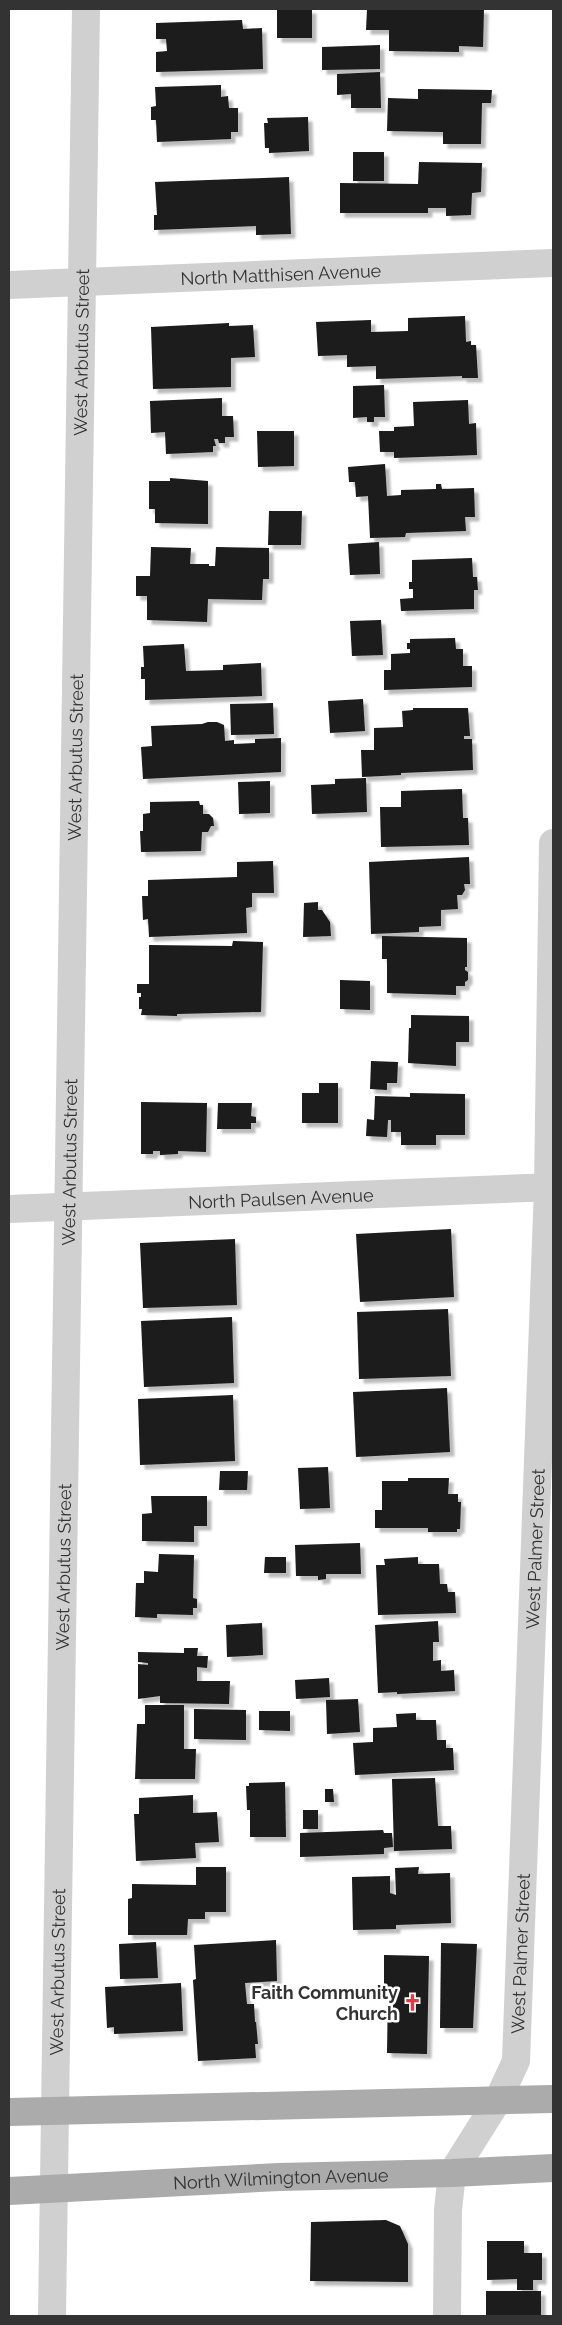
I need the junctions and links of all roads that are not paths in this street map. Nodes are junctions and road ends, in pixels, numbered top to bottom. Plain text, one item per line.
1 (86, 9) edge
2 (553, 264) edge
3 (82, 282) junction
4 (9, 286) edge
5 (553, 843) edge
6 (551, 1187) edge
7 (68, 1206) junction
8 (9, 1209) edge
9 (553, 2099) edge
10 (498, 2100) junction
11 (55, 2110) junction
12 (9, 2112) edge
13 (553, 2168) edge
14 (452, 2173) junction
15 (54, 2189) junction
16 (9, 2191) edge
17 (52, 2316) edge
18 (447, 2316) edge

1 - 3 street, West Arbutus Street
2 - 3 street, North Matthisen Avenue
3 - 4 street, North Matthisen Avenue
3 - 7 street, West Arbutus Street
5 - 6 street, West Palmer Street
6 - 7 street, North Paulsen Avenue
6 - 10 street, West Palmer Street
7 - 8 street, North Paulsen Avenue
7 - 11 street, West Arbutus Street
9 - 10 main road
10 - 11 main road
10 - 14 street, West Palmer Street
11 - 12 main road
11 - 15 street, West Arbutus Street
13 - 14 main road, North Wilmington Avenue
14 - 15 main road, North Wilmington Avenue
14 - 18 street
15 - 16 main road, North Wilmington Avenue
15 - 17 street, West Arbutus Street

